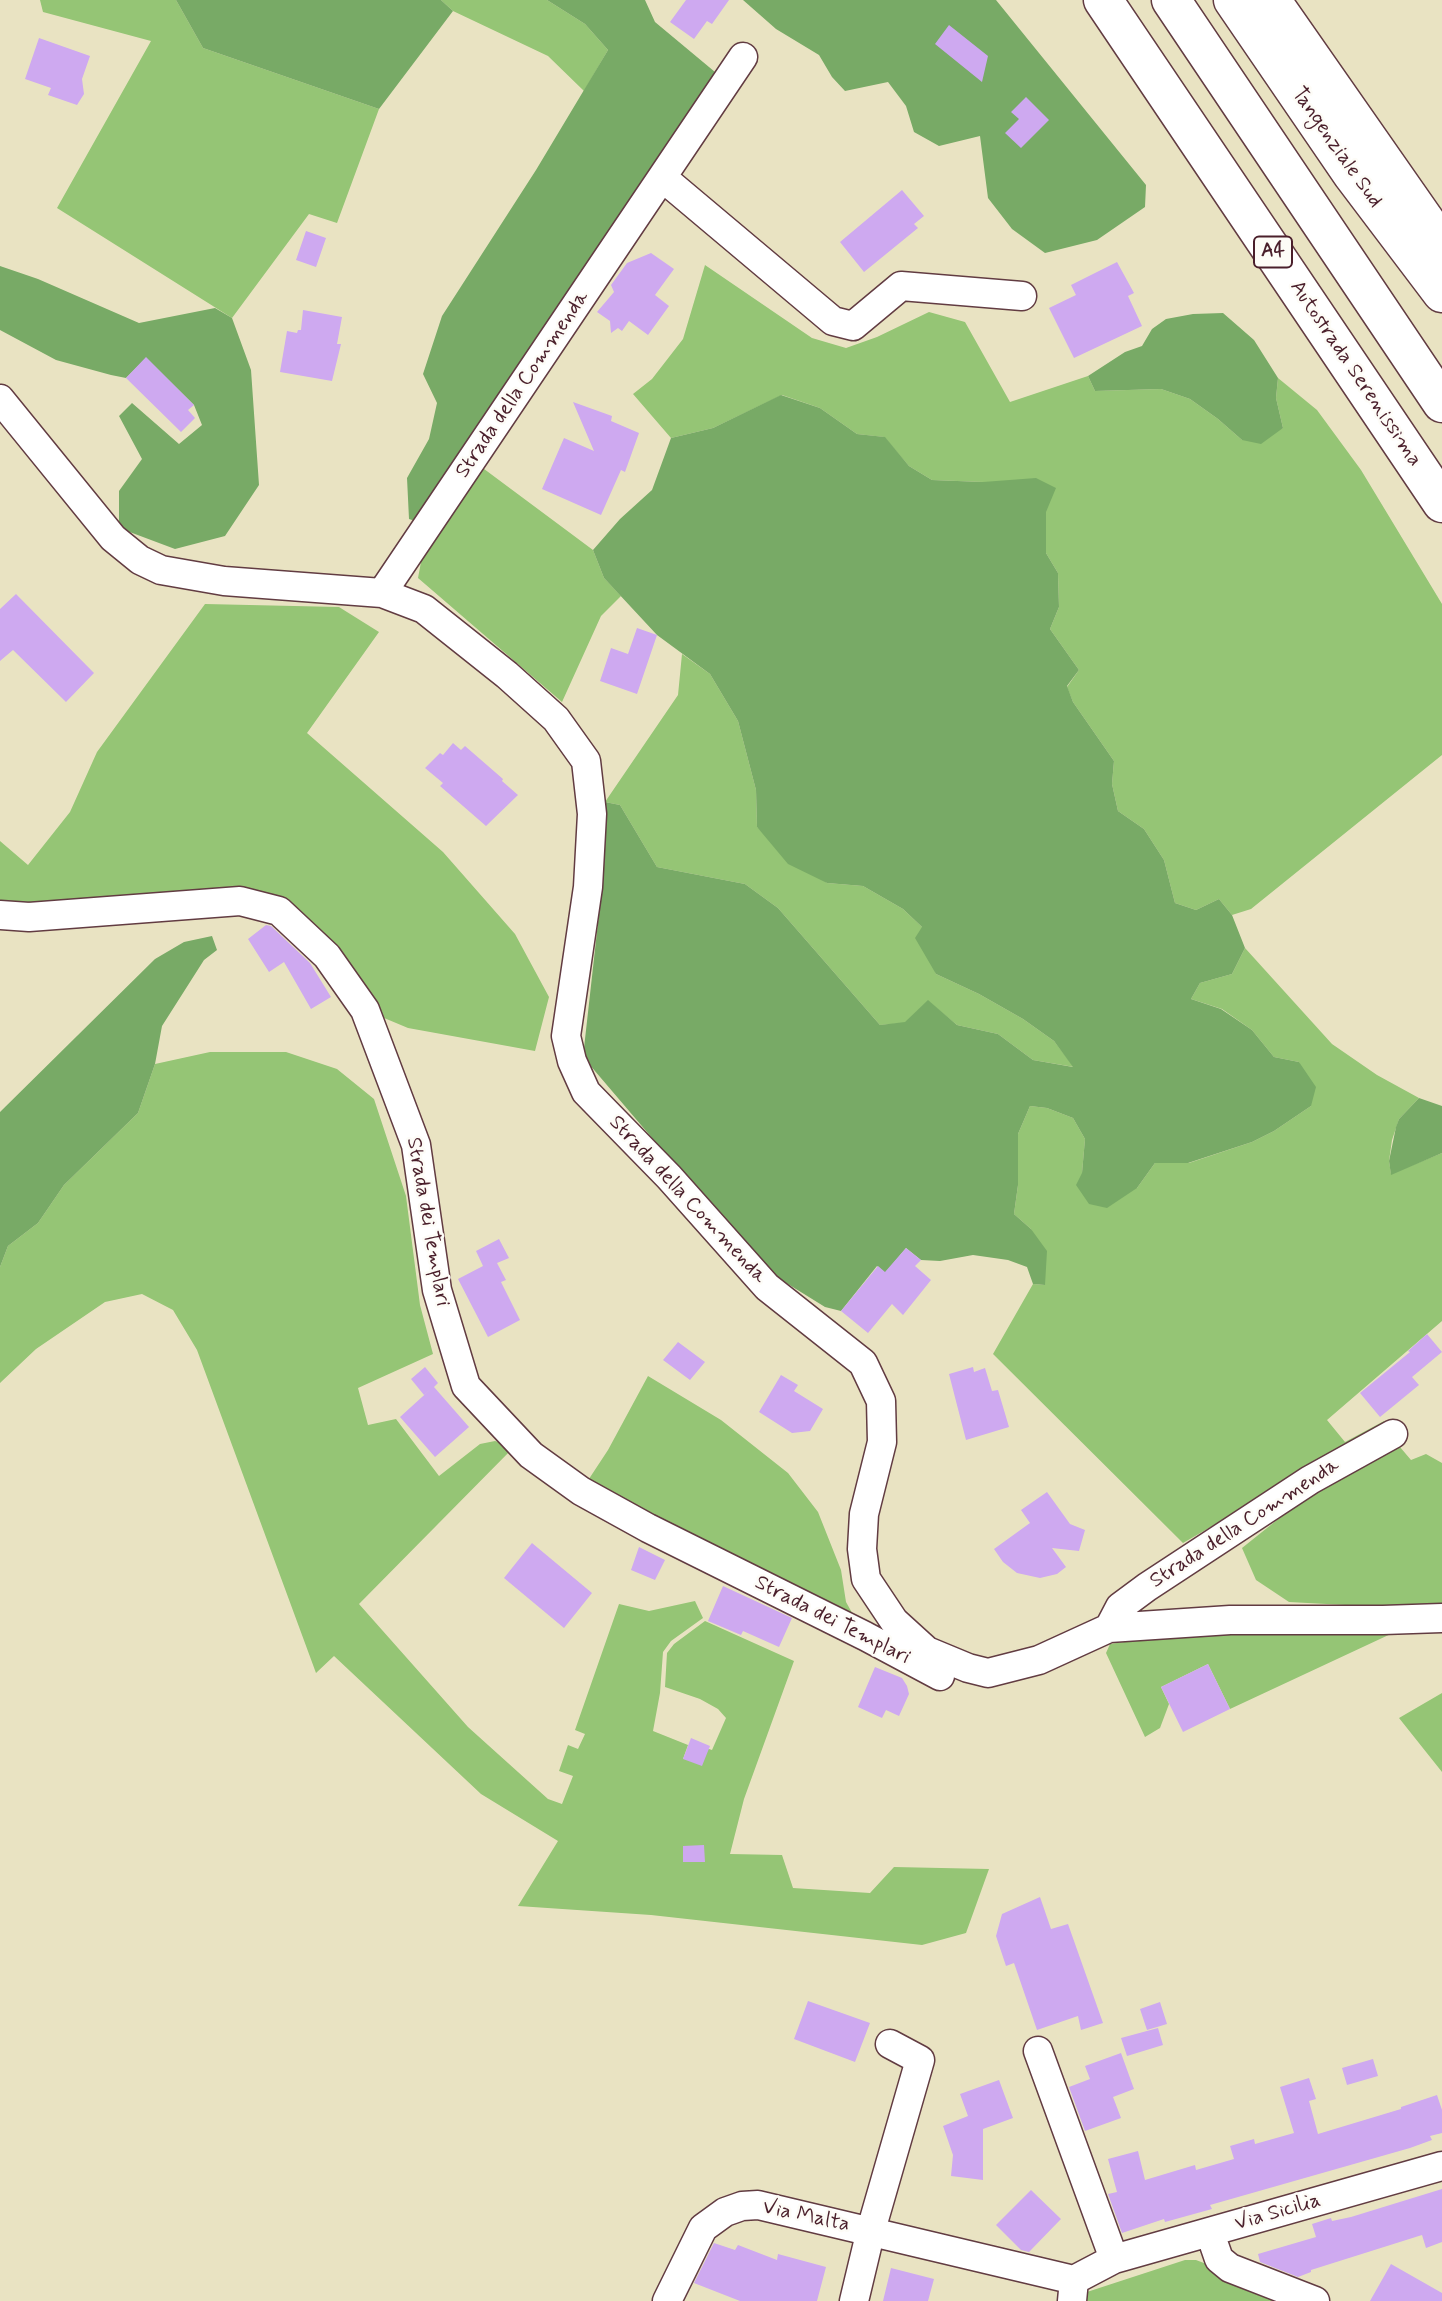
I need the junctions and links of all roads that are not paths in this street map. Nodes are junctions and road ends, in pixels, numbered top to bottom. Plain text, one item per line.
1 (1103, 0) edge
2 (1171, 0) edge
3 (1233, 0) edge
4 (1271, 0) edge
5 (743, 57) dead end
6 (663, 178) junction
7 (1442, 245) edge
8 (1442, 293) edge
9 (1022, 296) dead end
10 (0, 399) edge
11 (1442, 403) edge
12 (1442, 503) edge
13 (382, 593) junction
14 (0, 915) edge
15 (1393, 1434) dead end
16 (1442, 1618) edge
17 (1109, 1628) junction
18 (968, 1668) junction
19 (890, 2044) dead end
20 (1038, 2051) dead end
21 (1442, 2166) edge
22 (871, 2230) junction
23 (1210, 2233) junction
24 (1114, 2259) junction
25 (1073, 2291) edge
26 (667, 2301) edge
27 (854, 2301) edge
28 (1315, 2301) edge

1 - 12 highway, Autostrada Serenissima / A4
2 - 11 highway, A4
3 - 8 highway, Tangenziale Sud
4 - 7 highway, Tangenziale Sud
5 - 6 street, Strada della Commenda
6 - 9 street
6 - 13 street, Strada della Commenda
10 - 13 street, Strada della Commenda
13 - 18 street, Strada della Commenda
14 - 18 street, Strada dei Templari
15 - 17 street, Strada della Commenda
16 - 17 street, Strada della Commenda
17 - 18 street, Strada della Commenda
19 - 22 street, Via Malta
20 - 24 street
21 - 23 street, Via Sicilia
22 - 25 street, Via Malta
22 - 26 street, Via Malta
22 - 27 street
23 - 24 street, Via Sicilia
23 - 28 street
24 - 25 street, Via Sicilia

